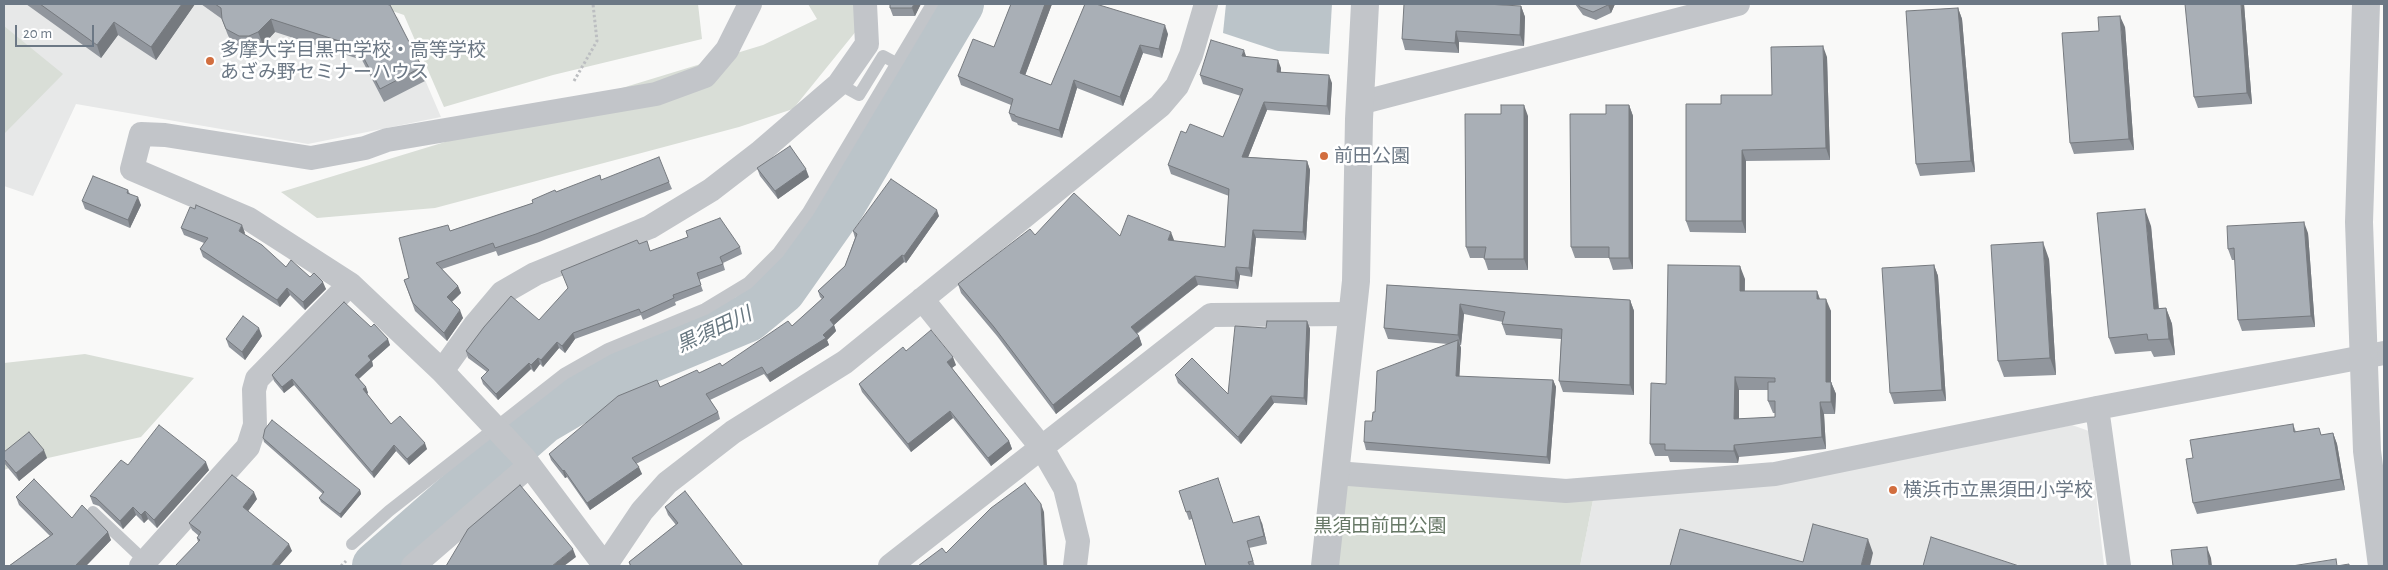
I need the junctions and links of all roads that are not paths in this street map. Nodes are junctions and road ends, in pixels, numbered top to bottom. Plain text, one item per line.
1 (750, 4) edge
2 (865, 4) edge
3 (932, 4) edge
4 (1206, 4) edge
5 (1366, 4) edge
6 (1738, 4) edge
7 (2366, 4) edge
8 (1685, 11) edge
9 (896, 63) junction
10 (839, 84) junction
11 (1360, 103) junction
12 (350, 284) junction
13 (922, 299) junction
14 (1350, 314) junction
15 (2374, 354) edge
16 (442, 371) junction
17 (2097, 408) junction
18 (496, 428) junction
19 (1042, 448) junction
20 (526, 462) junction
21 (1336, 472) junction
22 (93, 512) dead end
23 (352, 544) dead end
24 (143, 564) edge
25 (413, 566) edge
26 (605, 566) edge
27 (890, 566) edge
28 (1075, 566) edge
29 (1326, 566) edge
30 (2119, 566) edge
31 (2382, 566) edge

1 - 12 street
2 - 10 street
3 - 9 lane
4 - 13 street
5 - 11 street
6 - 8 street
7 - 15 street
8 - 11 street
9 - 10 lane
9 - 18 lane
10 - 16 street
11 - 14 street
12 - 16 street
12 - 24 street
13 - 19 street
13 - 26 street
14 - 19 street
14 - 21 street
15 - 17 street
15 - 31 street
16 - 18 street
17 - 21 street
17 - 30 street
18 - 20 street
18 - 23 lane
19 - 27 street
19 - 28 street
20 - 25 street
20 - 26 street
21 - 29 street
22 - 24 lane

